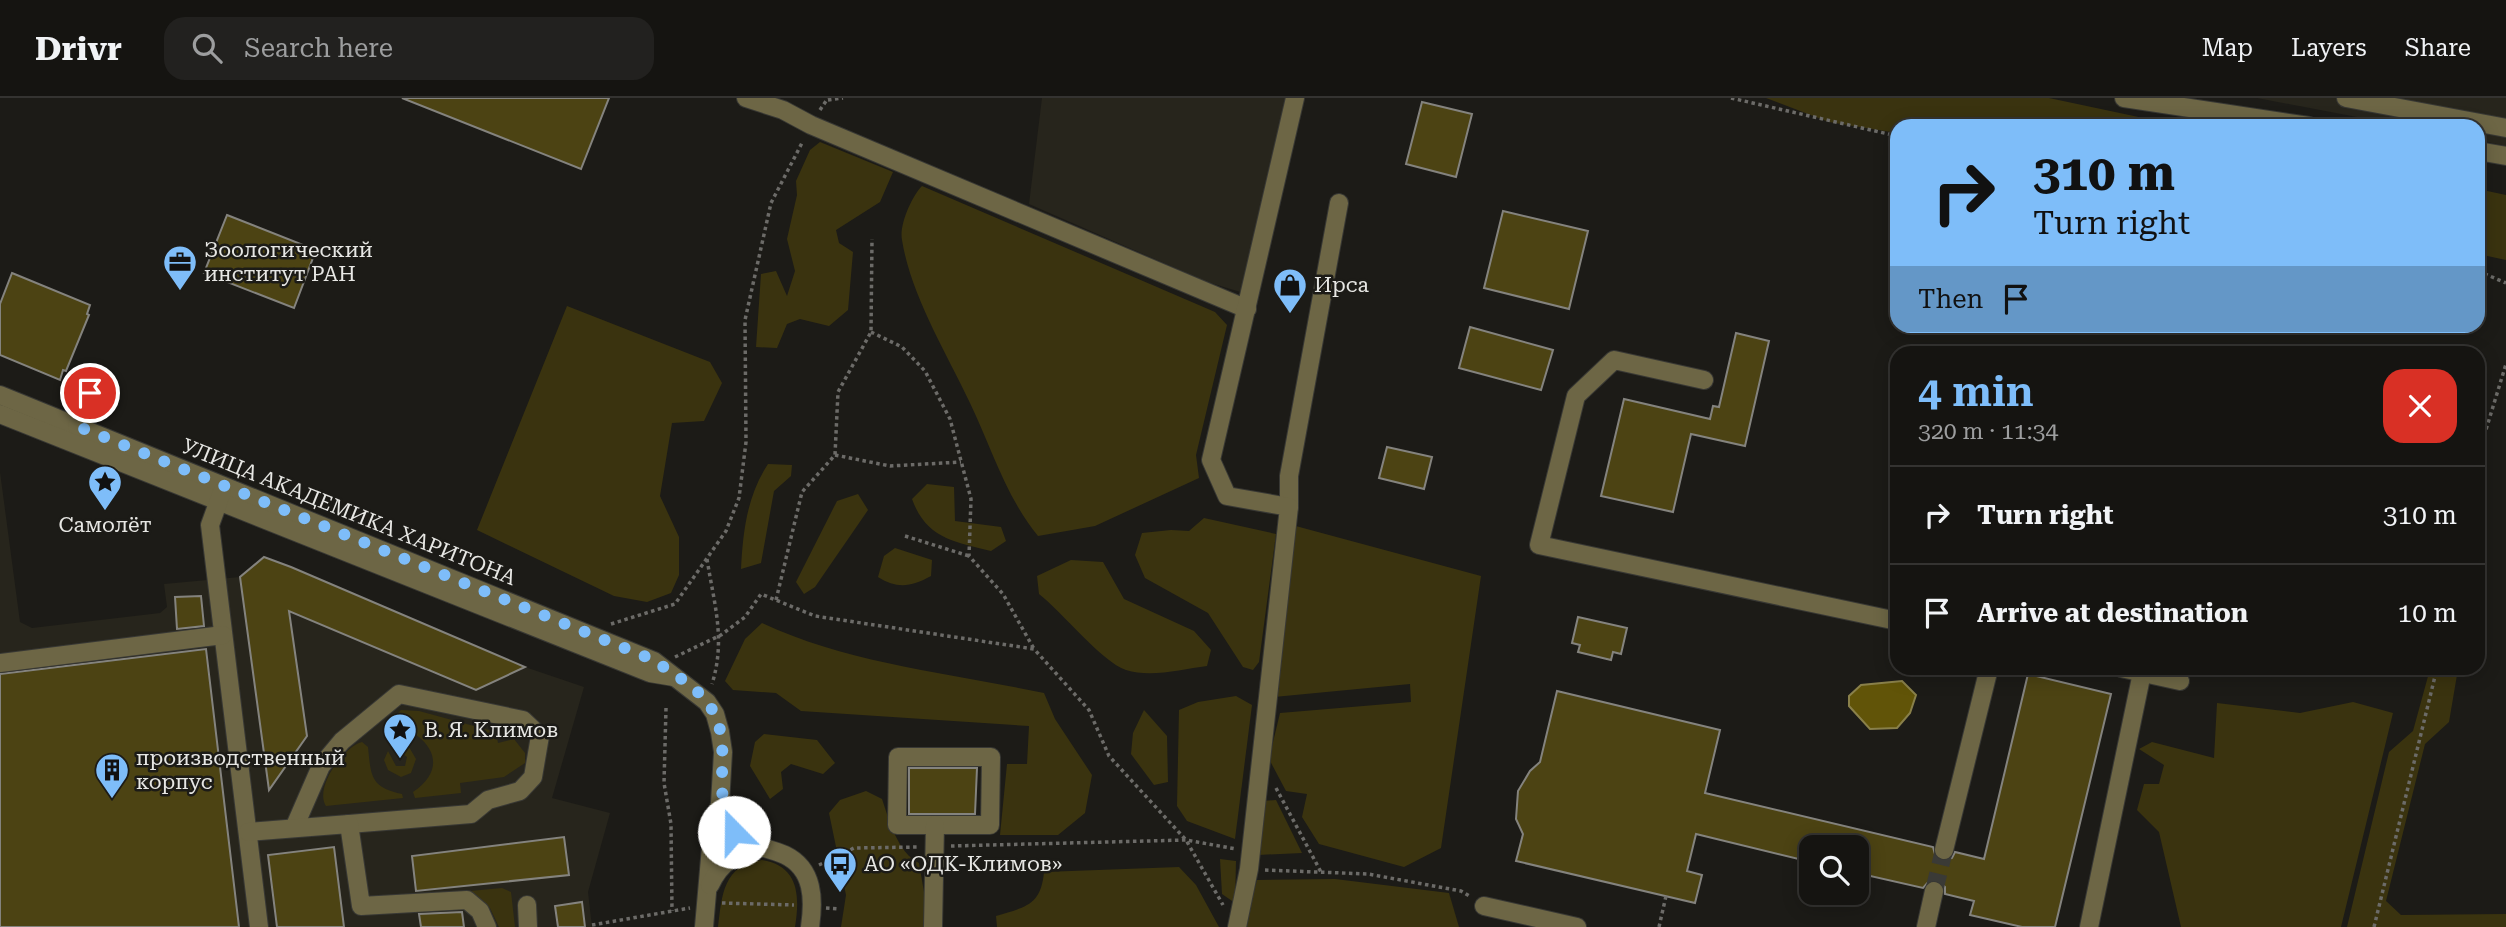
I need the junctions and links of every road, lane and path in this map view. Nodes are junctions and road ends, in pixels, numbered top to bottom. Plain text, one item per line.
1 (746, 98) edge
2 (843, 98) edge
3 (1295, 98) edge
4 (1731, 98) edge
5 (2124, 98) edge
6 (2346, 98) edge
7 (827, 100) dead end
8 (2263, 119) edge
9 (2458, 119) edge
10 (2485, 124) edge
11 (811, 125) junction
12 (2506, 128) edge
13 (1890, 134) edge
14 (2485, 153) edge
15 (2506, 156) edge
16 (1339, 203) dead end
17 (872, 239) dead end
18 (2485, 274) edge
19 (2506, 284) edge
20 (1247, 309) junction
21 (871, 332) junction
22 (2506, 364) edge
23 (1704, 380) dead end
24 (90, 393) dead end
25 (0, 395) edge
26 (0, 414) edge
27 (77, 426) junction
28 (2485, 433) edge
29 (835, 455) junction
30 (961, 462) junction
31 (221, 494) junction
32 (1289, 507) junction
33 (905, 536) dead end
34 (969, 556) junction
35 (707, 559) junction
36 (776, 600) junction
37 (1890, 620) edge
38 (599, 628) dead end
39 (223, 635) junction
40 (721, 635) junction
41 (1034, 649) junction
42 (673, 659) dead end
43 (0, 663) edge
44 (1987, 675) edge
45 (2141, 675) edge
46 (2157, 675) edge
47 (2435, 675) edge
48 (2180, 681) dead end
49 (712, 685) dead end
50 (666, 708) dead end
51 (1261, 759) junction
52 (720, 804) junction
53 (349, 824) junction
54 (935, 825) junction
55 (294, 828) junction
56 (247, 832) junction
57 (1186, 839) junction
58 (934, 847) junction
59 (761, 848) junction
60 (1944, 850) tunnel mouth
61 (1250, 861) junction
62 (1321, 872) junction
63 (804, 873) junction
64 (709, 886) junction
65 (1934, 891) tunnel mouth
66 (1666, 896) dead end
67 (527, 905) dead end
68 (707, 905) junction
69 (813, 906) junction
70 (1484, 906) joint
71 (1224, 907) dead end
72 (839, 909) dead end
73 (672, 911) junction
74 (592, 925) dead end
75 (259, 927) edge
76 (487, 927) edge
77 (528, 927) edge
78 (704, 927) edge
79 (810, 927) edge
80 (933, 927) edge
81 (1237, 927) edge
82 (1577, 927) edge
83 (1659, 927) edge
84 (1926, 927) edge
85 (2089, 927) edge
86 (2374, 927) edge

1 - 11 street
2 - 7 path
3 - 20 street
4 - 13 path
5 - 8 street
6 - 9 street
10 - 12 street
11 - 20 street
11 - 35 path
14 - 15 street
16 - 32 street
17 - 21 path
18 - 19 path
20 - 32 street
21 - 29 path
21 - 30 path
22 - 28 path
23 - 37 street
24 - 27 street
25 - 27 street, УЛИЦА АКАДЕМИКА ХАРИТОНА
26 - 31 street, УЛИЦА АКАДЕМИКА ХАРИТОНА
27 - 31 street, УЛИЦА АКАДЕМИКА ХАРИТОНА
29 - 30 path
29 - 36 path
30 - 34 path
31 - 39 street
31 - 52 street, УЛИЦА АКАДЕМИКА ХАРИТОНА
32 - 51 street
33 - 34 path
34 - 41 path
35 - 38 path
35 - 40 path
36 - 40 path
36 - 41 path
39 - 43 street
39 - 56 street
40 - 42 path
40 - 49 path
41 - 57 path
44 - 60 street
45 - 85 street
46 - 48 street
47 - 86 path
50 - 73 path
51 - 61 street
51 - 62 path
52 - 59 street
52 - 64 street, УЛИЦА АКАДЕМИКА ХАРИТОНА
53 - 55 street
53 - 55 street
53 - 76 street
54 - 54 street
54 - 58 street
55 - 56 street
56 - 75 street
57 - 58 path
57 - 61 path
57 - 71 path
58 - 63 path
58 - 80 street
59 - 63 street
59 - 64 street
61 - 62 path
61 - 81 street
62 - 70 path
63 - 69 street
64 - 68 street, УЛИЦА АКАДЕМИКА ХАРИТОНА
65 - 84 street
66 - 83 path
67 - 77 street
68 - 69 path
68 - 73 path
68 - 78 street, УЛИЦА АКАДЕМИКА ХАРИТОНА
69 - 72 path
69 - 79 street
70 - 82 street
73 - 74 path

